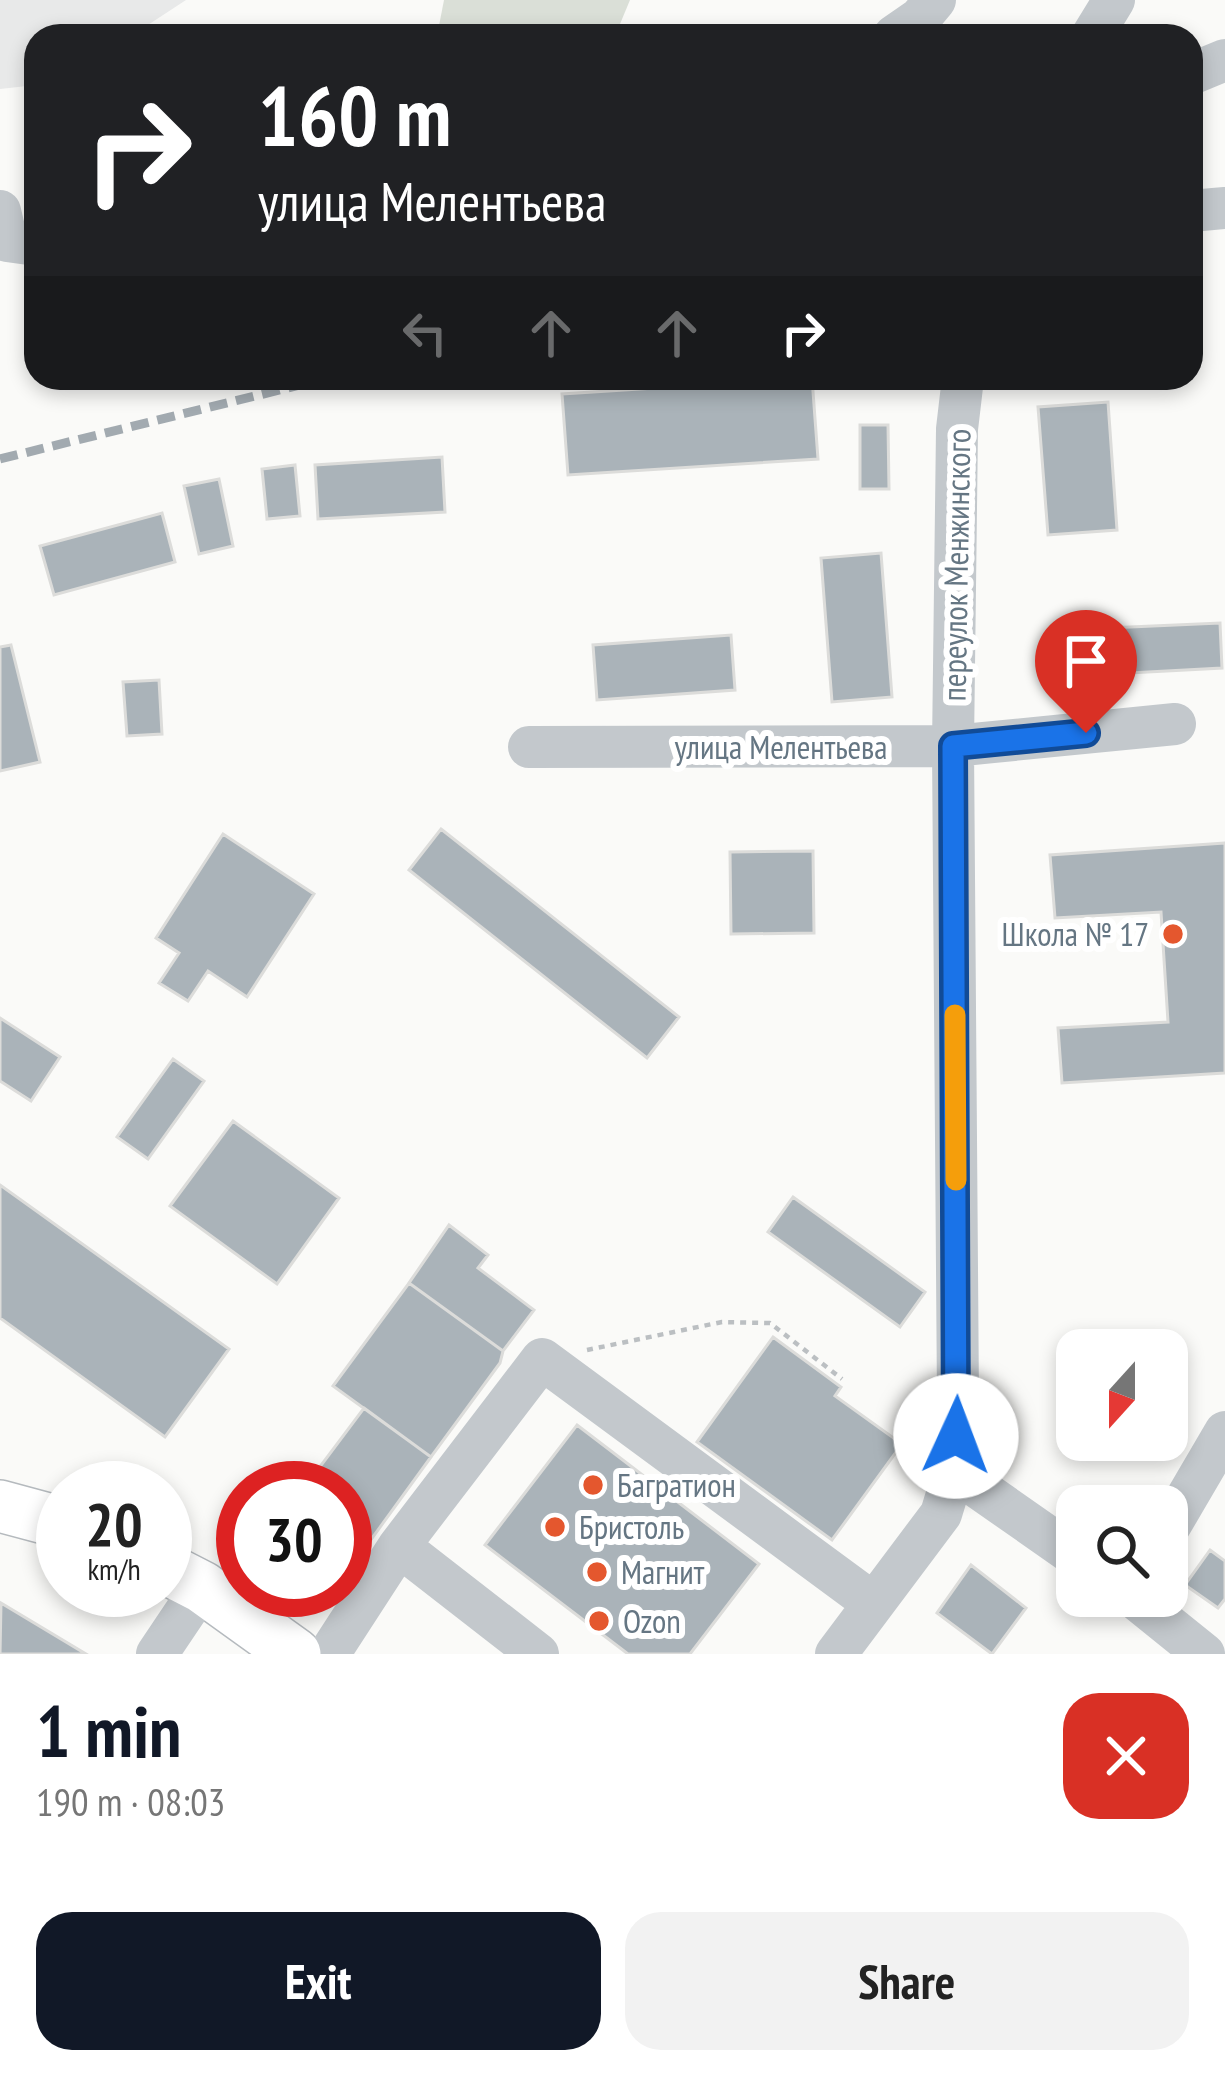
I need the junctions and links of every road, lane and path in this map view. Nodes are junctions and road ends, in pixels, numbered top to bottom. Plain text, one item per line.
1 (935, 0) edge
2 (911, 24) edge
3 (962, 390) edge
4 (1175, 724) dead end
5 (953, 746) junction
6 (530, 747) dead end
7 (542, 1359) junction
8 (842, 1378) dead end
9 (1225, 1432) edge
10 (954, 1471) junction
11 (1188, 1495) edge
12 (2, 1511) edge
13 (36, 1518) edge
14 (1056, 1543) edge
15 (398, 1546) junction
16 (192, 1583) edge
17 (873, 1603) junction
18 (170, 1617) edge
19 (1158, 1617) edge
20 (157, 1654) edge
21 (295, 1654) edge
22 (329, 1654) edge
23 (538, 1654) edge
24 (836, 1654) edge
25 (1204, 1654) edge

1 - 2 street
3 - 5 street, переулок Менжинского
4 - 5 street, улица Мелентьева
5 - 6 street, улица Мелентьева
5 - 10 street, переулок Менжинского
7 - 8 path
7 - 15 street
7 - 17 street
9 - 11 street
10 - 14 street
10 - 17 street, переулок Менжинского
12 - 13 main road
15 - 22 street
15 - 23 street
16 - 21 main road
17 - 24 street, переулок Менжинского
18 - 20 street
19 - 25 street

